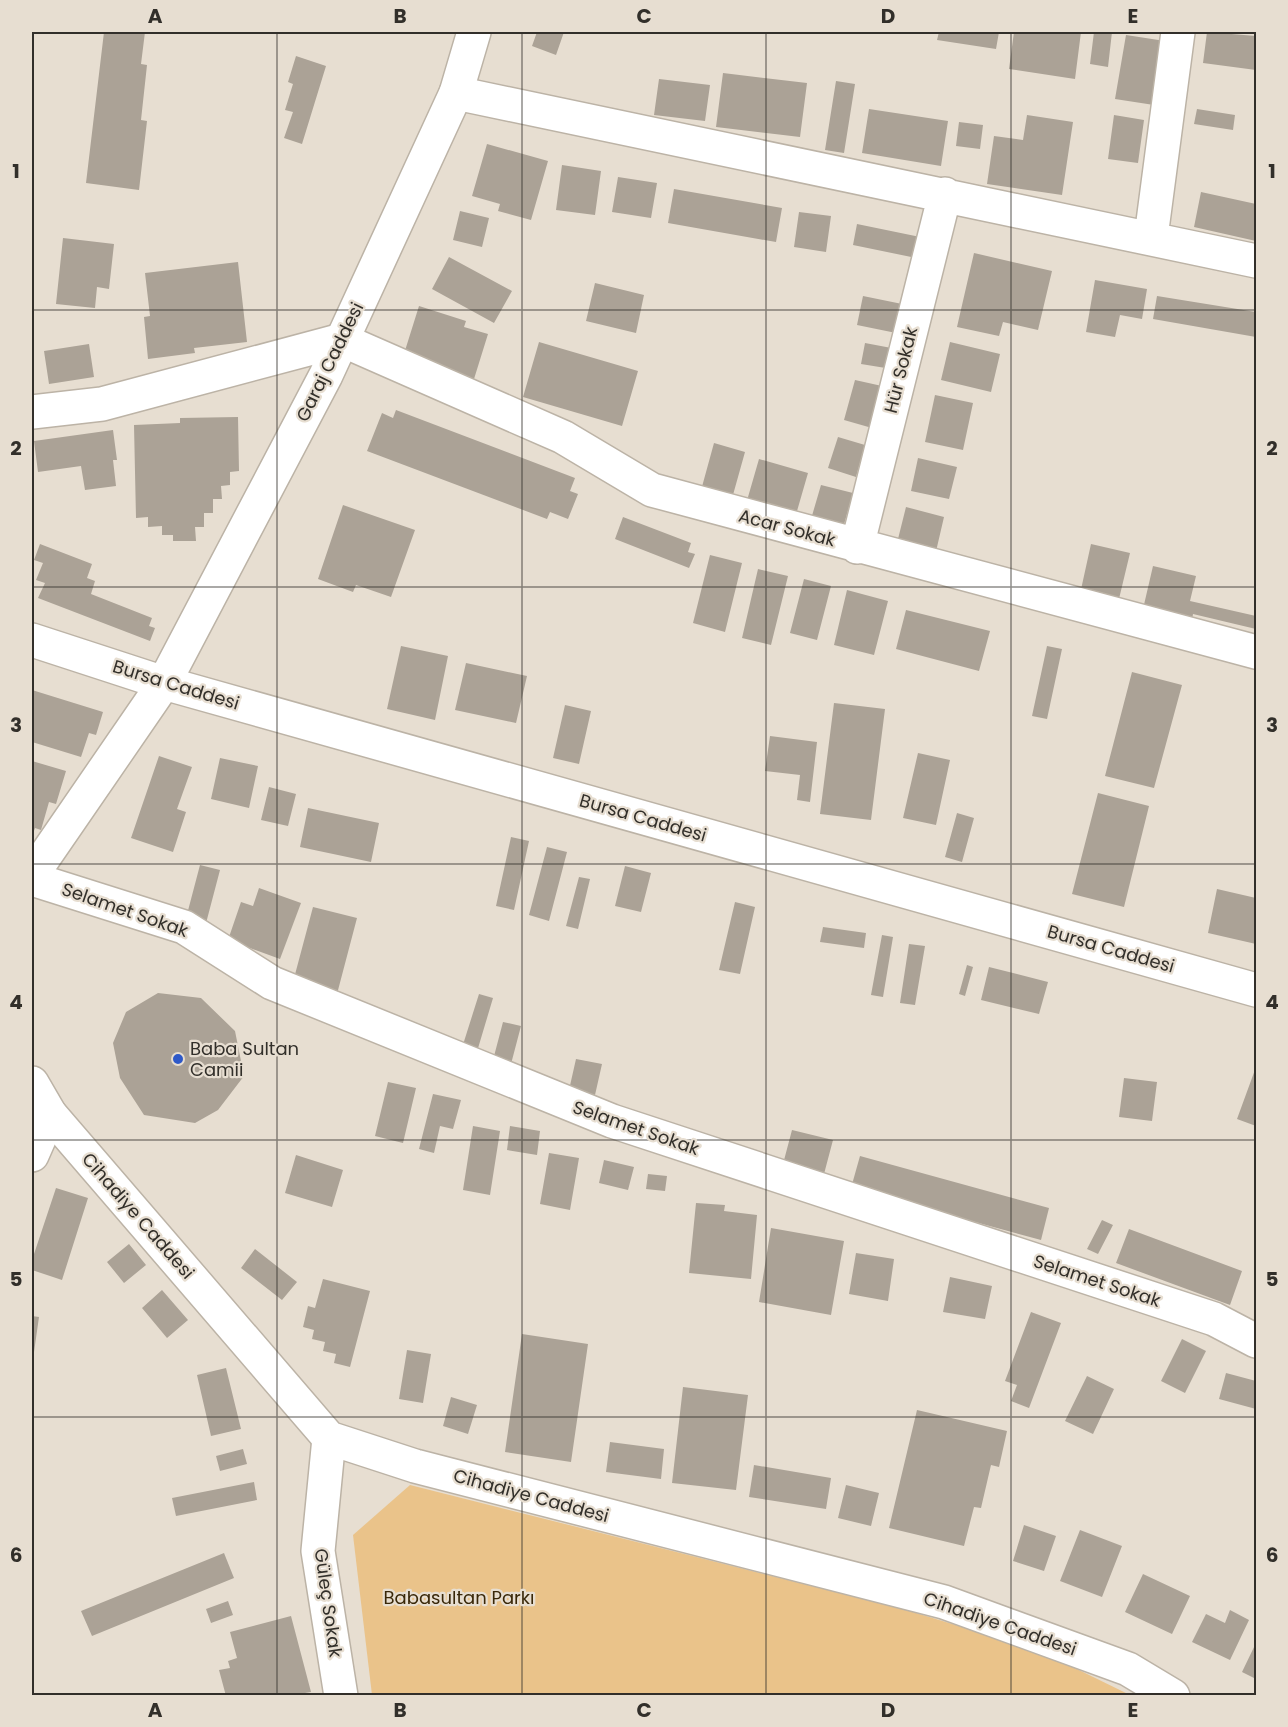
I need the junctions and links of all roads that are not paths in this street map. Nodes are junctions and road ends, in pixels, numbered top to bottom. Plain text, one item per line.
1 (474, 32) edge
2 (1178, 32) edge
3 (456, 93) junction
4 (945, 194) junction
5 (1151, 237) junction
6 (1257, 261) edge
7 (342, 340) junction
8 (32, 412) edge
9 (857, 547) junction
10 (32, 640) edge
11 (1257, 652) edge
12 (164, 683) junction
13 (32, 877) edge
14 (1257, 990) edge
15 (32, 1083) edge
16 (50, 1114) junction
17 (32, 1155) edge
18 (1257, 1341) edge
19 (329, 1438) junction
20 (341, 1695) edge
21 (1173, 1695) edge

1 - 3 street, Garaj Caddesi
2 - 5 street
3 - 4 street
3 - 7 street, Garaj Caddesi
4 - 5 street
4 - 9 street, Hür Sokak
5 - 6 street
7 - 8 street
7 - 9 street, Acar Sokak
7 - 12 street, Garaj Caddesi
9 - 11 street, Acar Sokak
10 - 12 street, Bursa Caddesi
12 - 13 street, Garaj Caddesi
12 - 14 street, Bursa Caddesi
13 - 18 street, Selamet Sokak
15 - 16 street, Cihadiye Caddesi
16 - 17 street
16 - 19 street, Cihadiye Caddesi
19 - 20 street, Güleç Sokak
19 - 21 street, Cihadiye Caddesi

